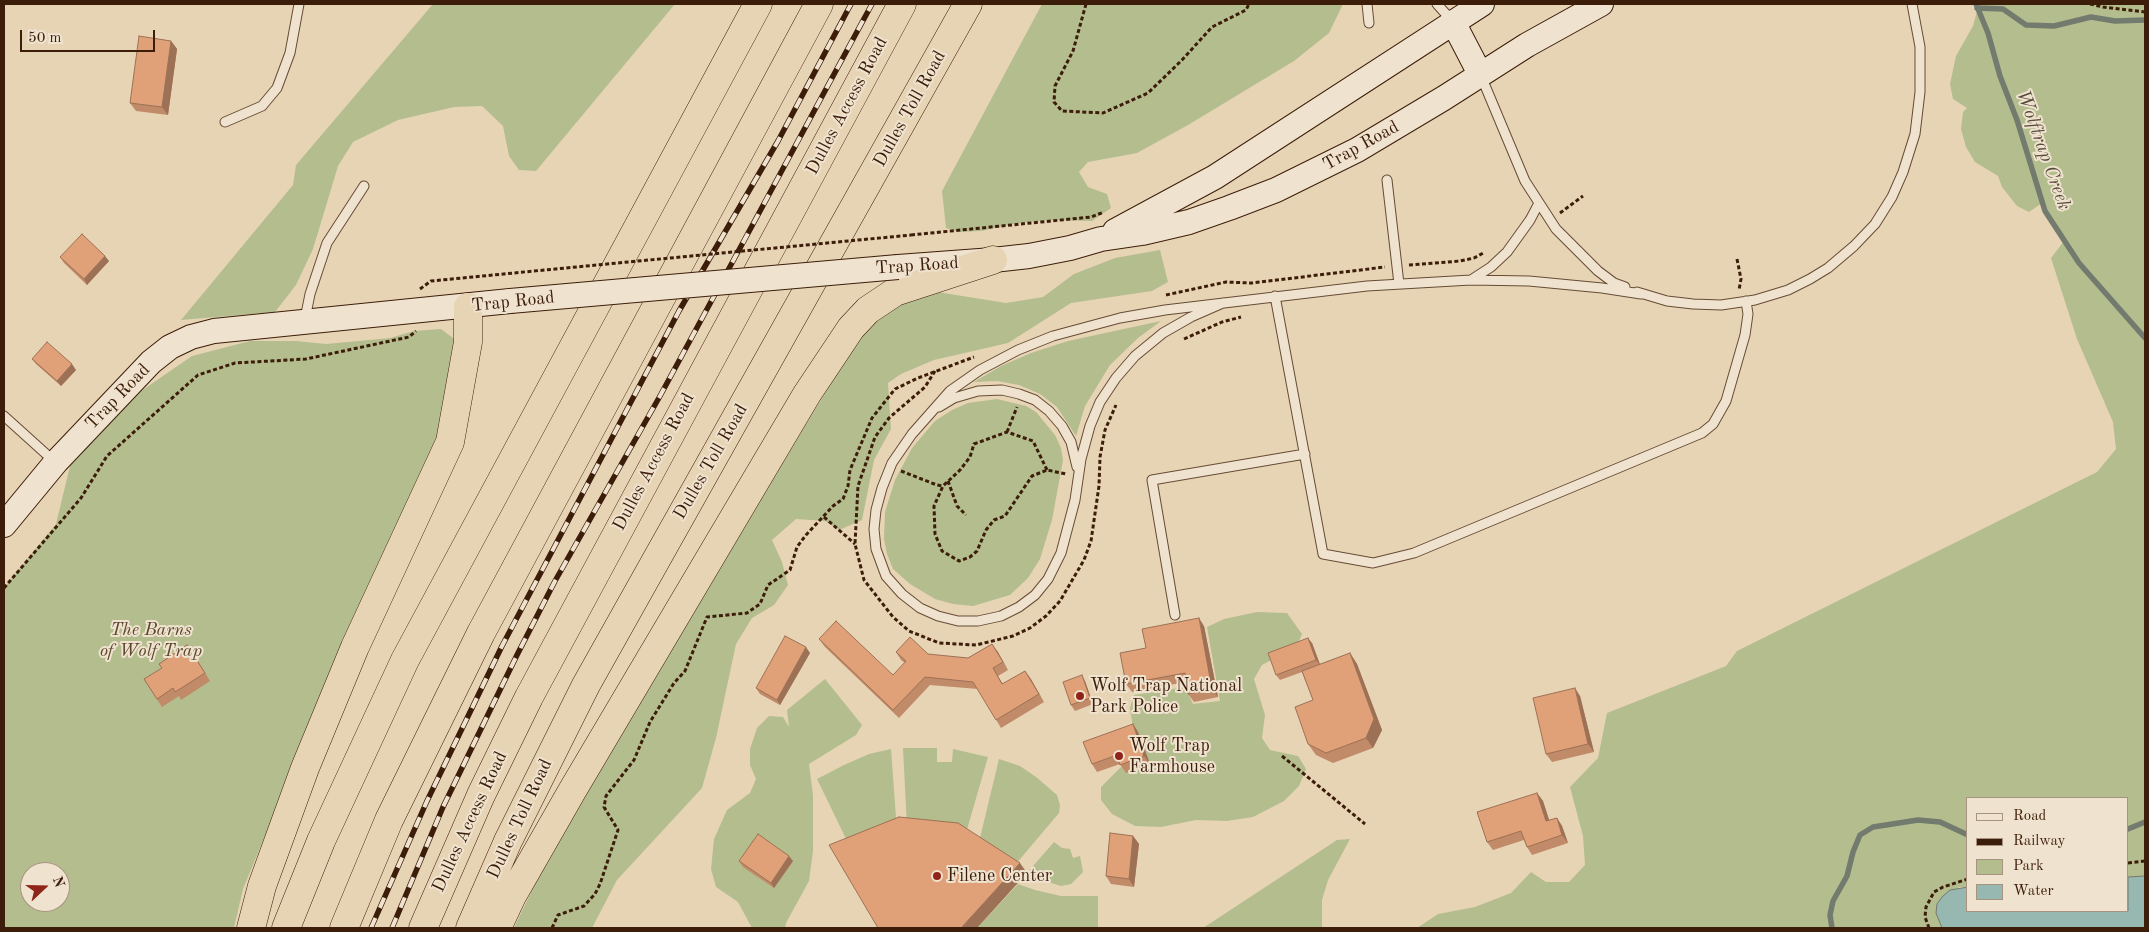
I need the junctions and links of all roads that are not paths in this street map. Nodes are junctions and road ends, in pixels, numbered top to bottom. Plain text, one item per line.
1 (299, 4) edge
2 (758, 4) edge
3 (819, 4) edge
4 (902, 4) edge
5 (968, 4) edge
6 (1367, 4) edge
7 (1437, 4) edge
8 (1482, 4) edge
9 (1601, 4) edge
10 (1912, 4) edge
11 (1453, 22) junction
12 (1369, 23) dead end
13 (1480, 74) junction
14 (225, 122) dead end
15 (1387, 180) dead end
16 (364, 186) dead end
17 (1538, 203) junction
18 (1101, 239) junction
19 (993, 260) junction
20 (1471, 280) junction
21 (1399, 284) junction
22 (1641, 294) junction
23 (1275, 296) junction
24 (1741, 302) junction
25 (1223, 303) junction
26 (468, 307) junction
27 (305, 322) junction
28 (931, 412) junction
29 (4, 416) edge
30 (1305, 454) junction
31 (56, 462) junction
32 (1078, 479) junction
33 (4, 525) edge
34 (1175, 615) dead end
35 (251, 928) edge
36 (286, 928) edge
37 (344, 928) edge
38 (423, 928) edge
39 (470, 928) edge
40 (497, 928) edge

1 - 14 lane
2 - 36 highway
3 - 37 highway
4 - 38 highway, Dulles Access Road
5 - 39 highway, Dulles Toll Road
6 - 12 lane
7 - 11 lane
8 - 11 main road, Trap Road
9 - 13 main road, Trap Road
10 - 24 lane
11 - 13 main road
11 - 18 main road, Trap Road
13 - 17 lane
13 - 18 main road, Trap Road
15 - 21 lane
16 - 27 lane
17 - 20 lane
17 - 22 lane
18 - 19 main road, Trap Road
19 - 26 main road, Trap Road, bridge
19 - 40 highway
20 - 21 lane
20 - 22 lane
21 - 23 lane
22 - 24 lane
23 - 25 lane
23 - 30 lane
24 - 30 lane
25 - 28 lane
25 - 32 lane
26 - 27 main road, Trap Road
26 - 35 highway
27 - 31 main road, Trap Road
28 - 32 lane
28 - 32 lane
29 - 31 lane
30 - 34 lane
31 - 33 main road, Trap Road

